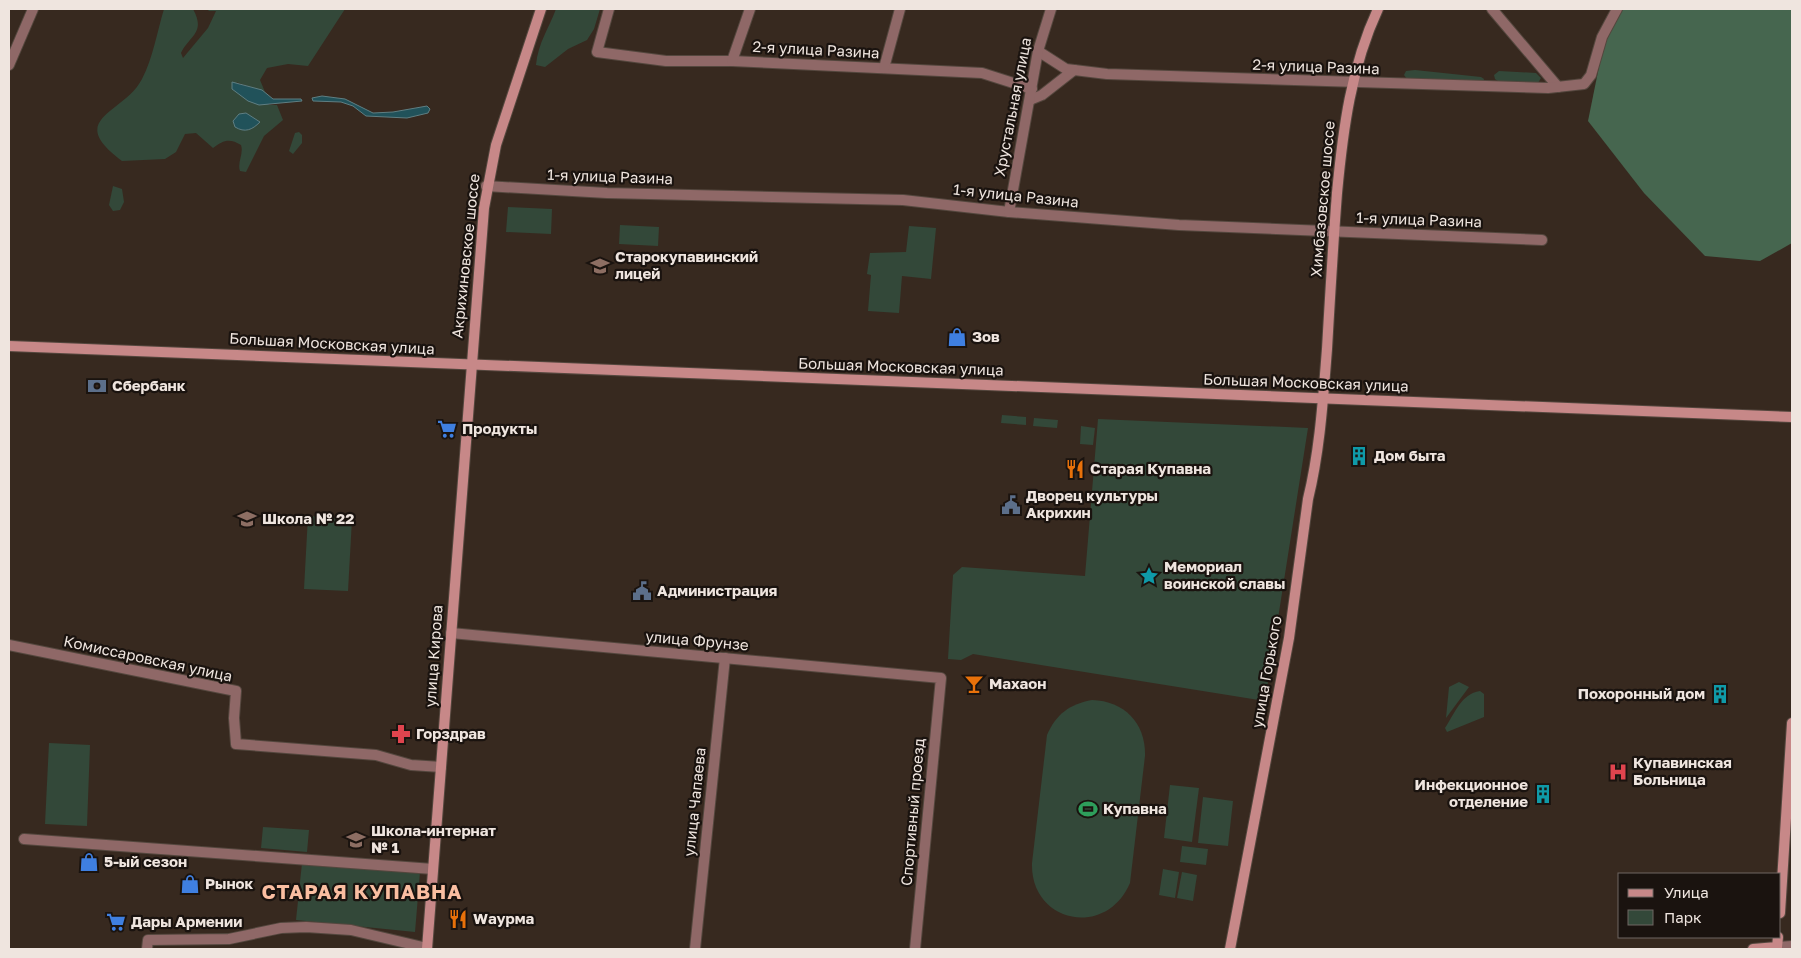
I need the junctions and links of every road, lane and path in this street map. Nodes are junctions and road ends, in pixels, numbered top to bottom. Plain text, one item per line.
1 (33, 9) edge
2 (541, 9) edge
3 (609, 9) edge
4 (750, 9) edge
5 (900, 9) edge
6 (1051, 9) edge
7 (1378, 9) edge
8 (1492, 9) edge
9 (1617, 9) edge
10 (1038, 51) junction
11 (732, 61) junction
12 (9, 65) edge
13 (884, 68) junction
14 (1074, 70) junction
15 (1352, 82) junction
16 (1558, 87) junction
17 (1032, 88) junction
18 (1030, 100) junction
19 (486, 186) junction
20 (1009, 212) junction
21 (1334, 231) junction
22 (1542, 240) dead end
23 (9, 346) edge
24 (471, 365) junction
25 (1323, 398) junction
26 (1792, 417) edge
27 (451, 633) junction
28 (9, 645) edge
29 (724, 658) junction
30 (941, 678) joint
31 (1792, 723) edge
32 (441, 767) junction
33 (24, 839) dead end
34 (433, 869) junction
35 (1781, 897) edge
36 (147, 944) edge
37 (1778, 944) edge
38 (1792, 946) edge
39 (429, 949) edge
40 (695, 949) edge
41 (915, 949) edge
42 (1230, 949) edge
43 (1753, 949) edge

1 - 12 street
2 - 19 main road, Акрихиновское шоссе
3 - 11 street, 2-я улица Разина
4 - 11 street
5 - 13 street
6 - 10 street, Хрустальная улица
7 - 15 main road, Химбазовское шоссе
8 - 16 street
9 - 16 street, 2-я улица Разина
10 - 14 street, 2-я улица Разина
10 - 17 street, Хрустальная улица
11 - 13 street, 2-я улица Разина
13 - 17 street, 2-я улица Разина
14 - 15 street, 2-я улица Разина
14 - 18 street
15 - 16 street, 2-я улица Разина
15 - 21 main road, Химбазовское шоссе
17 - 18 street, Хрустальная улица
18 - 20 street, Хрустальная улица
19 - 20 street, 1-я улица Разина
19 - 24 main road, Акрихиновское шоссе
20 - 21 street, 1-я улица Разина
21 - 22 street, 1-я улица Разина
21 - 25 main road, Химбазовское шоссе
23 - 24 main road, Большая Московская улица
24 - 25 main road, Большая Московская улица
24 - 27 main road, улица Кирова
25 - 26 main road, Большая Московская улица
25 - 42 main road, улица Горького
27 - 29 street, улица Фрунзе
27 - 32 main road, улица Кирова
28 - 32 street, Комиссаровская улица
29 - 30 street, улица Фрунзе
29 - 40 street, улица Чапаева
30 - 41 street, Спортивный проезд
31 - 35 main road
32 - 34 main road, улица Кирова
33 - 34 street
34 - 39 main road, улица Кирова
36 - 39 street
37 - 38 street
37 - 43 main road

